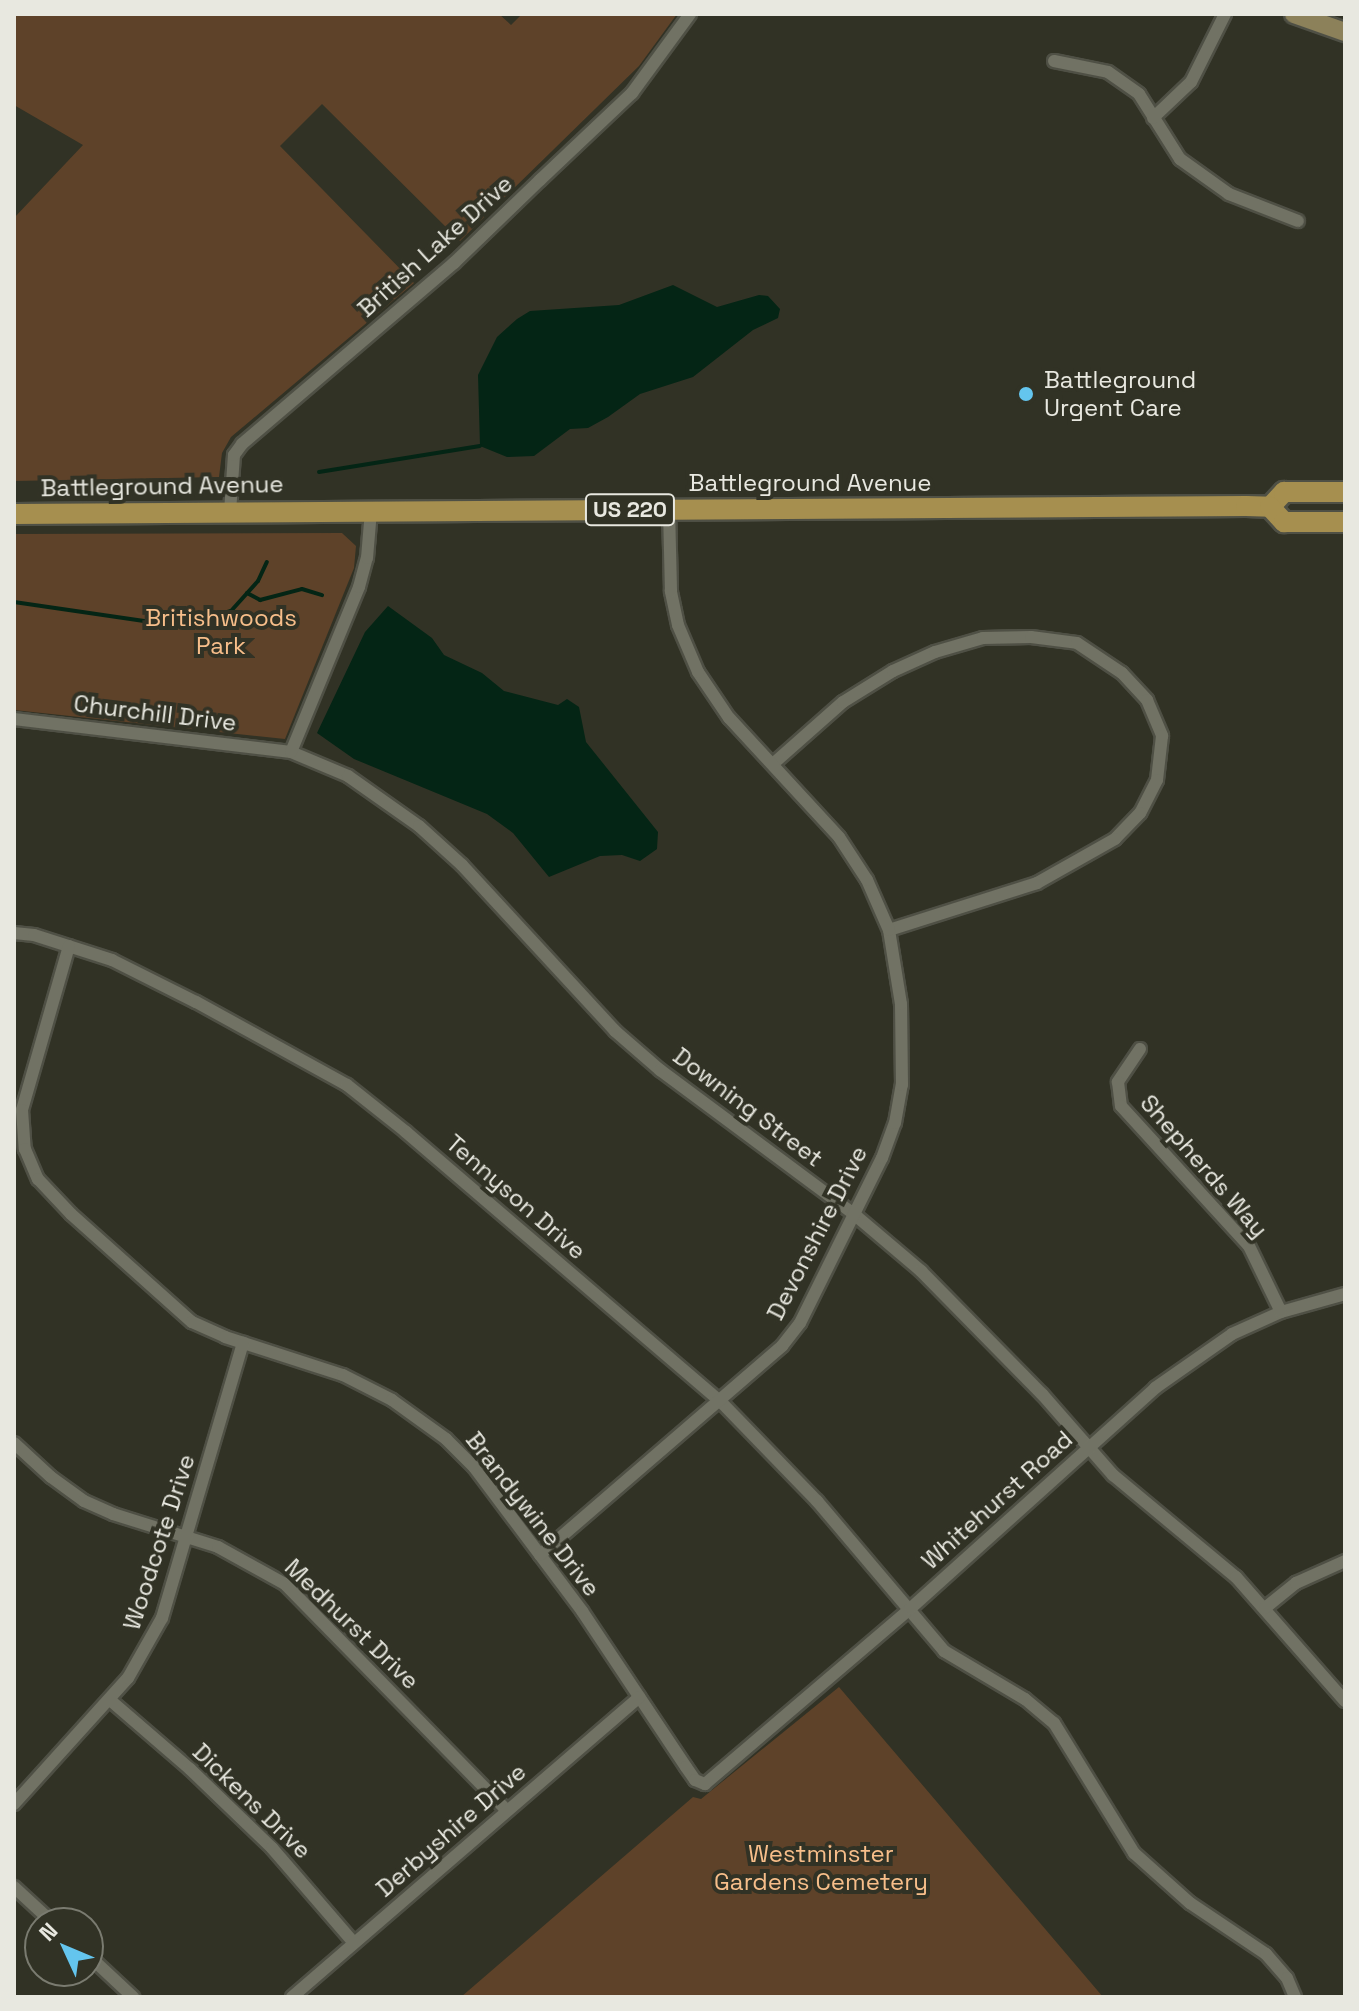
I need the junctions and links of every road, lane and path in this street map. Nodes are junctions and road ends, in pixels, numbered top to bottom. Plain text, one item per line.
1 (690, 14) edge
2 (1225, 14) edge
3 (1294, 14) edge
4 (1345, 32) edge
5 (1054, 61) dead end
6 (1153, 118) junction
7 (1298, 221) dead end
8 (1345, 492) edge
9 (1270, 507) junction
10 (669, 509) junction
11 (371, 510) junction
12 (230, 512) junction
13 (14, 514) edge
14 (1345, 522) edge
15 (14, 719) edge
16 (291, 752) junction
17 (774, 763) junction
18 (889, 930) junction
19 (14, 933) edge
20 (69, 946) junction
21 (1140, 1049) dead end
22 (855, 1215) junction
23 (1345, 1294) edge
24 (1281, 1312) junction
25 (243, 1343) junction
26 (721, 1402) junction
27 (14, 1443) edge
28 (1088, 1447) junction
29 (187, 1536) junction
30 (540, 1555) junction
31 (1345, 1561) edge
32 (911, 1608) junction
33 (1265, 1608) junction
34 (640, 1697) junction
35 (110, 1700) junction
36 (1345, 1701) edge
37 (705, 1784) joint
38 (14, 1804) edge
39 (506, 1810) junction
40 (14, 1887) edge
41 (36, 1907) edge
42 (354, 1943) junction
43 (104, 1970) edge
44 (133, 1997) edge
45 (292, 1997) edge
46 (1295, 1997) edge

1 - 12 street, British Lake Drive
2 - 6 street
3 - 4 street
5 - 6 street
6 - 7 street
8 - 9 main road, Battleground Avenue / US 220
9 - 10 main road, Battleground Avenue / US 220
9 - 14 main road, Battleground Avenue / US 220
10 - 11 main road, Battleground Avenue / US 220
10 - 17 street, Devonshire Drive
11 - 12 main road, Battleground Avenue / US 220
11 - 16 street
12 - 13 main road, Battleground Avenue / US 220
15 - 16 street, Churchill Drive
16 - 22 street, Downing Street
17 - 18 street, Devonshire Drive
17 - 18 street
18 - 22 street, Devonshire Drive
19 - 20 street, Tennyson Drive
20 - 25 street, Brandywine Drive
20 - 26 street, Tennyson Drive
21 - 24 street, Shepherds Way
22 - 26 street, Devonshire Drive
22 - 28 street, Downing Street
23 - 24 street, Whitehurst Road
24 - 28 street, Whitehurst Road
25 - 29 street, Woodcote Drive
25 - 30 street, Brandywine Drive
26 - 30 street, Devonshire Drive
26 - 32 street, Tennyson Drive
27 - 29 street, Medhurst Drive
28 - 32 street, Whitehurst Road
28 - 33 street, Downing Street
29 - 35 street, Woodcote Drive
29 - 39 street, Medhurst Drive
30 - 34 street, Brandywine Drive
31 - 33 street
32 - 37 street, Whitehurst Road
32 - 46 street, Tennyson Drive
33 - 36 street, Downing Street
34 - 37 street, Brandywine Drive
34 - 39 street, Derbyshire Drive
35 - 38 street, Woodcote Drive
35 - 42 street, Dickens Drive
39 - 42 street, Derbyshire Drive
40 - 41 street
42 - 45 street, Derbyshire Drive
43 - 44 street

